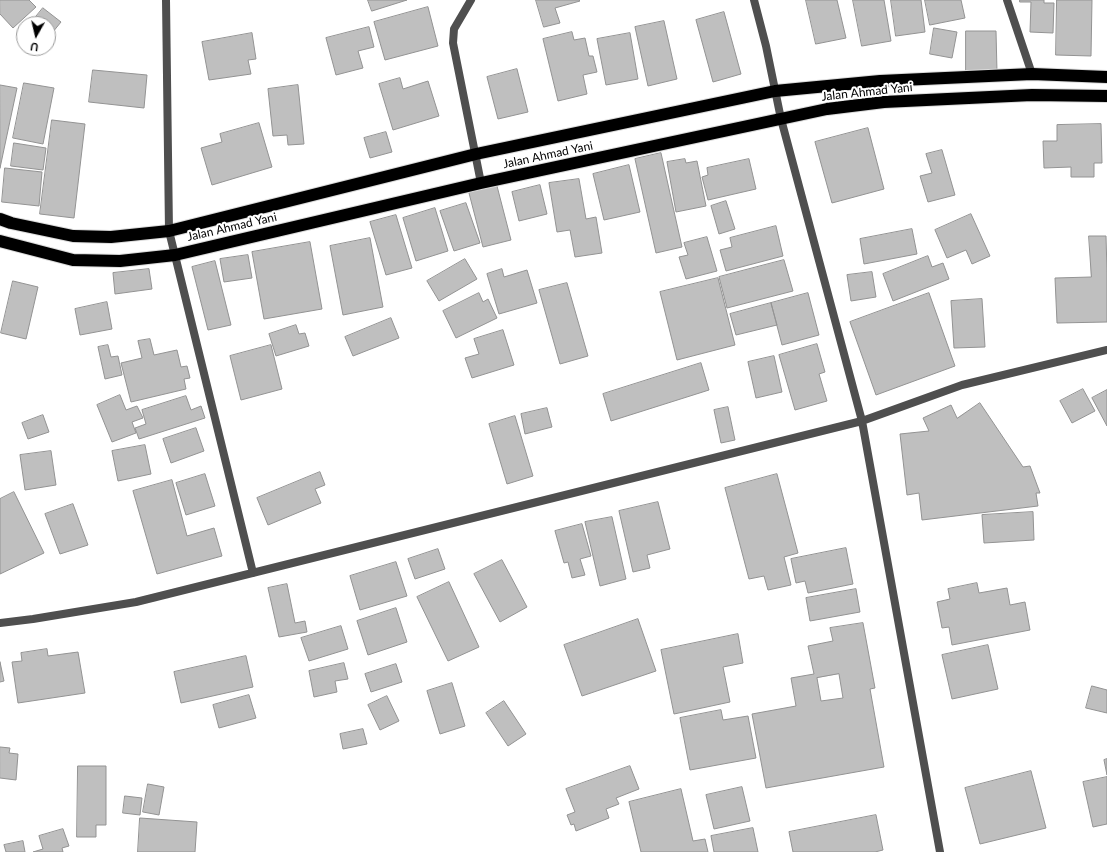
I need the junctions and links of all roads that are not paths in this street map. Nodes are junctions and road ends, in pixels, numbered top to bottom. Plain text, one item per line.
1 (166, 0) edge
2 (471, 0) edge
3 (754, 0) edge
4 (1007, 0) edge
5 (1032, 74) junction
6 (1107, 77) edge
7 (775, 91) junction
8 (1107, 96) edge
9 (781, 119) junction
10 (476, 154) junction
11 (481, 183) junction
12 (0, 219) edge
13 (168, 231) junction
14 (0, 241) edge
15 (175, 255) junction
16 (1107, 350) edge
17 (862, 421) junction
18 (253, 573) junction
19 (0, 623) edge
20 (940, 852) edge

1 - 13 street
2 - 10 street
3 - 7 street
4 - 5 street
5 - 6 highway, Jalan Ahmad Yani
5 - 7 highway, Jalan Ahmad Yani
7 - 9 street
7 - 10 highway, Jalan Ahmad Yani
8 - 9 highway, Jalan Ahmad Yani
9 - 11 highway, Jalan Ahmad Yani
9 - 17 street
10 - 11 street
10 - 13 highway, Jalan Ahmad Yani
11 - 15 highway, Jalan Ahmad Yani
12 - 13 highway, Jalan Ahmad Yani
13 - 15 street
14 - 15 highway, Jalan Ahmad Yani
15 - 18 street
16 - 17 street
17 - 18 street
17 - 20 street
18 - 19 street

